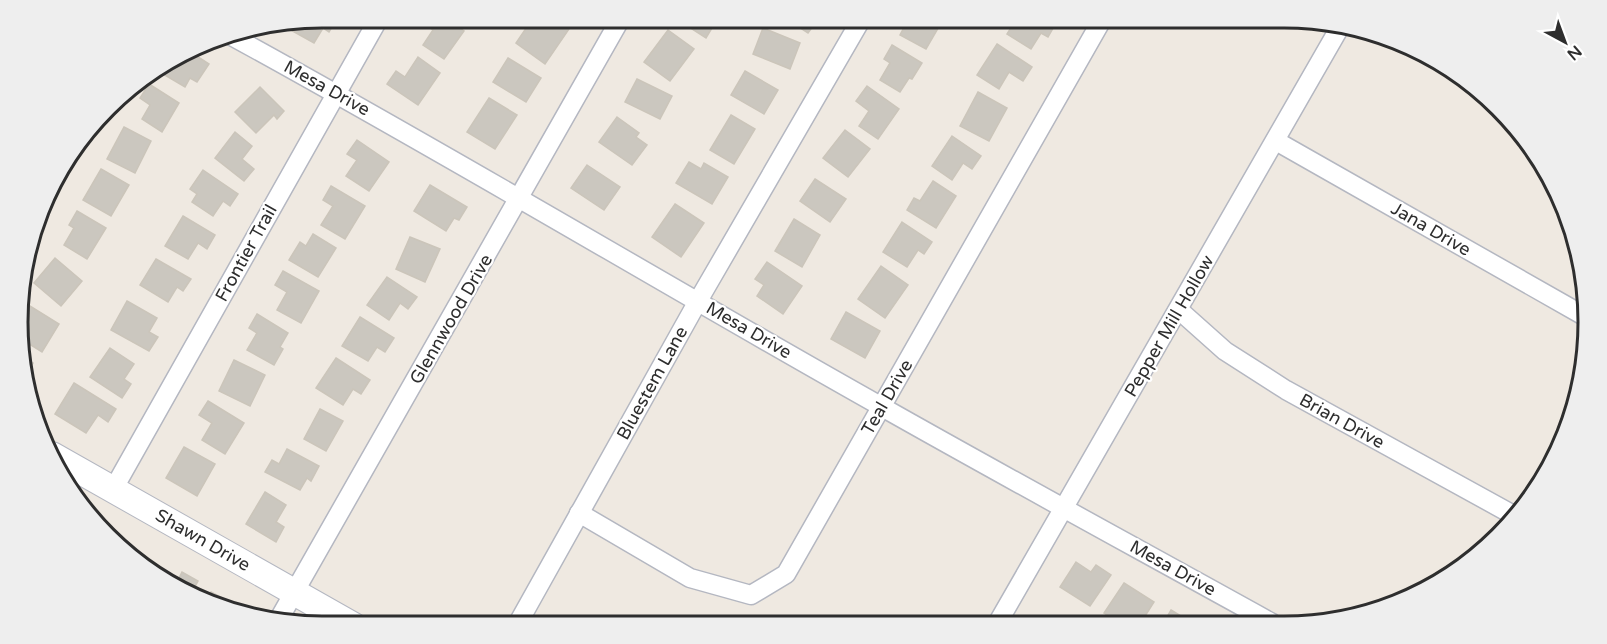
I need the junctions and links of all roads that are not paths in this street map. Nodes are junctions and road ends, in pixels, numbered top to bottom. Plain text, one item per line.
1 (373, 28) edge
2 (615, 28) edge
3 (856, 28) edge
4 (1097, 28) edge
5 (1337, 33) edge
6 (240, 41) edge
7 (336, 93) junction
8 (1276, 141) junction
9 (520, 197) junction
10 (698, 301) junction
11 (1179, 310) junction
12 (1578, 312) edge
13 (881, 407) junction
14 (64, 461) edge
15 (114, 488) junction
16 (1065, 508) junction
17 (579, 513) junction
18 (1509, 513) edge
19 (295, 593) junction
20 (283, 613) edge
21 (336, 616) edge
22 (522, 616) edge
23 (1003, 616) edge
24 (1258, 616) edge

1 - 7 street, Frontier Trail
2 - 9 street, Glennwood Drive
3 - 10 street, Bluestem Lane
4 - 13 street, Teal Drive
5 - 8 street, Pepper Mill Hollow
6 - 7 street, Mesa Drive
7 - 9 street, Mesa Drive
7 - 15 street, Frontier Trail
8 - 11 street, Pepper Mill Hollow
8 - 12 street, Jana Drive
9 - 10 street, Mesa Drive
9 - 19 street, Glennwood Drive
10 - 13 street, Mesa Drive
10 - 17 street, Bluestem Lane
11 - 16 street, Pepper Mill Hollow
11 - 18 street, Brian Drive
13 - 16 street, Mesa Drive
13 - 17 street, Teal Drive
14 - 15 street, Shawn Drive
15 - 19 street, Shawn Drive
16 - 23 street, Pepper Mill Hollow
16 - 24 street, Mesa Drive
17 - 22 street, Bluestem Lane
19 - 20 street, Glennwood Drive
19 - 21 street, Shawn Drive

